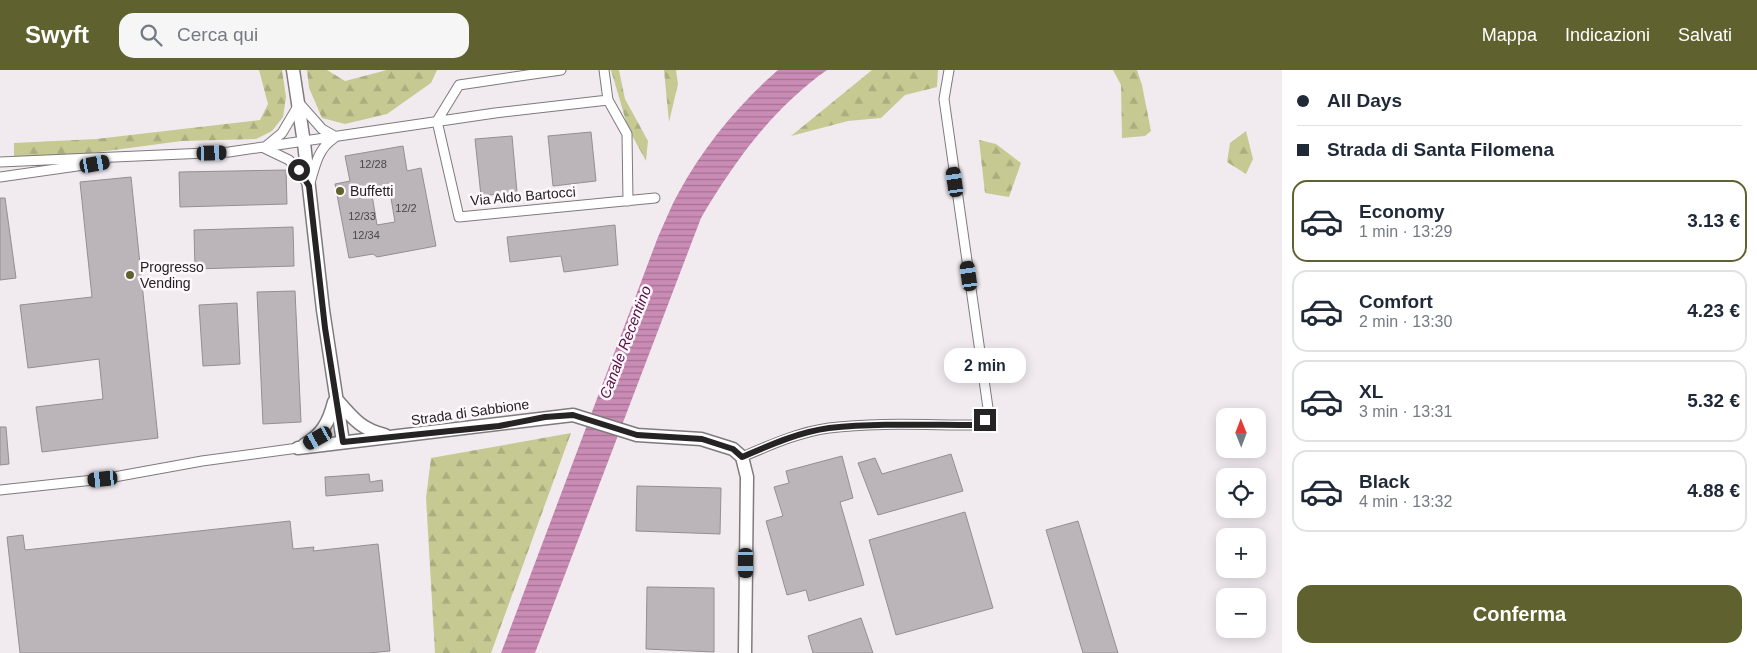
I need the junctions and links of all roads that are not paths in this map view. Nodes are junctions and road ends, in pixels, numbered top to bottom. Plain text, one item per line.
1 (293, 70) edge
2 (562, 70) edge
3 (604, 70) edge
4 (949, 70) edge
5 (608, 100) junction
6 (299, 103) junction
7 (437, 122) junction
8 (336, 137) junction
9 (304, 143) junction
10 (264, 148) junction
11 (140, 156) junction
12 (0, 162) edge
13 (0, 177) edge
14 (309, 186) junction
15 (655, 198) dead end
16 (628, 201) junction
17 (334, 397) junction
18 (397, 437) junction
19 (343, 442) junction
20 (298, 448) junction
21 (742, 457) junction
22 (0, 490) edge
23 (745, 653) edge

1 - 6 main road
2 - 7 street
3 - 5 street
4 - 21 street
5 - 7 street
5 - 16 street
6 - 8 street
6 - 9 main road
6 - 10 street
7 - 8 street
7 - 16 street, Via Aldo Bartocci
8 - 9 street
8 - 14 street
9 - 10 street
9 - 14 main road
10 - 11 street
10 - 14 street
11 - 12 street
11 - 13 street
14 - 17 main road
15 - 16 street, Via Aldo Bartocci
17 - 18 main road
17 - 19 main road
17 - 20 main road
18 - 19 main road, Strada di Sabbione
18 - 21 main road, Strada di Sabbione
19 - 20 main road, Strada di Sabbione
20 - 22 street, Strada di Sabbione
21 - 23 main road

